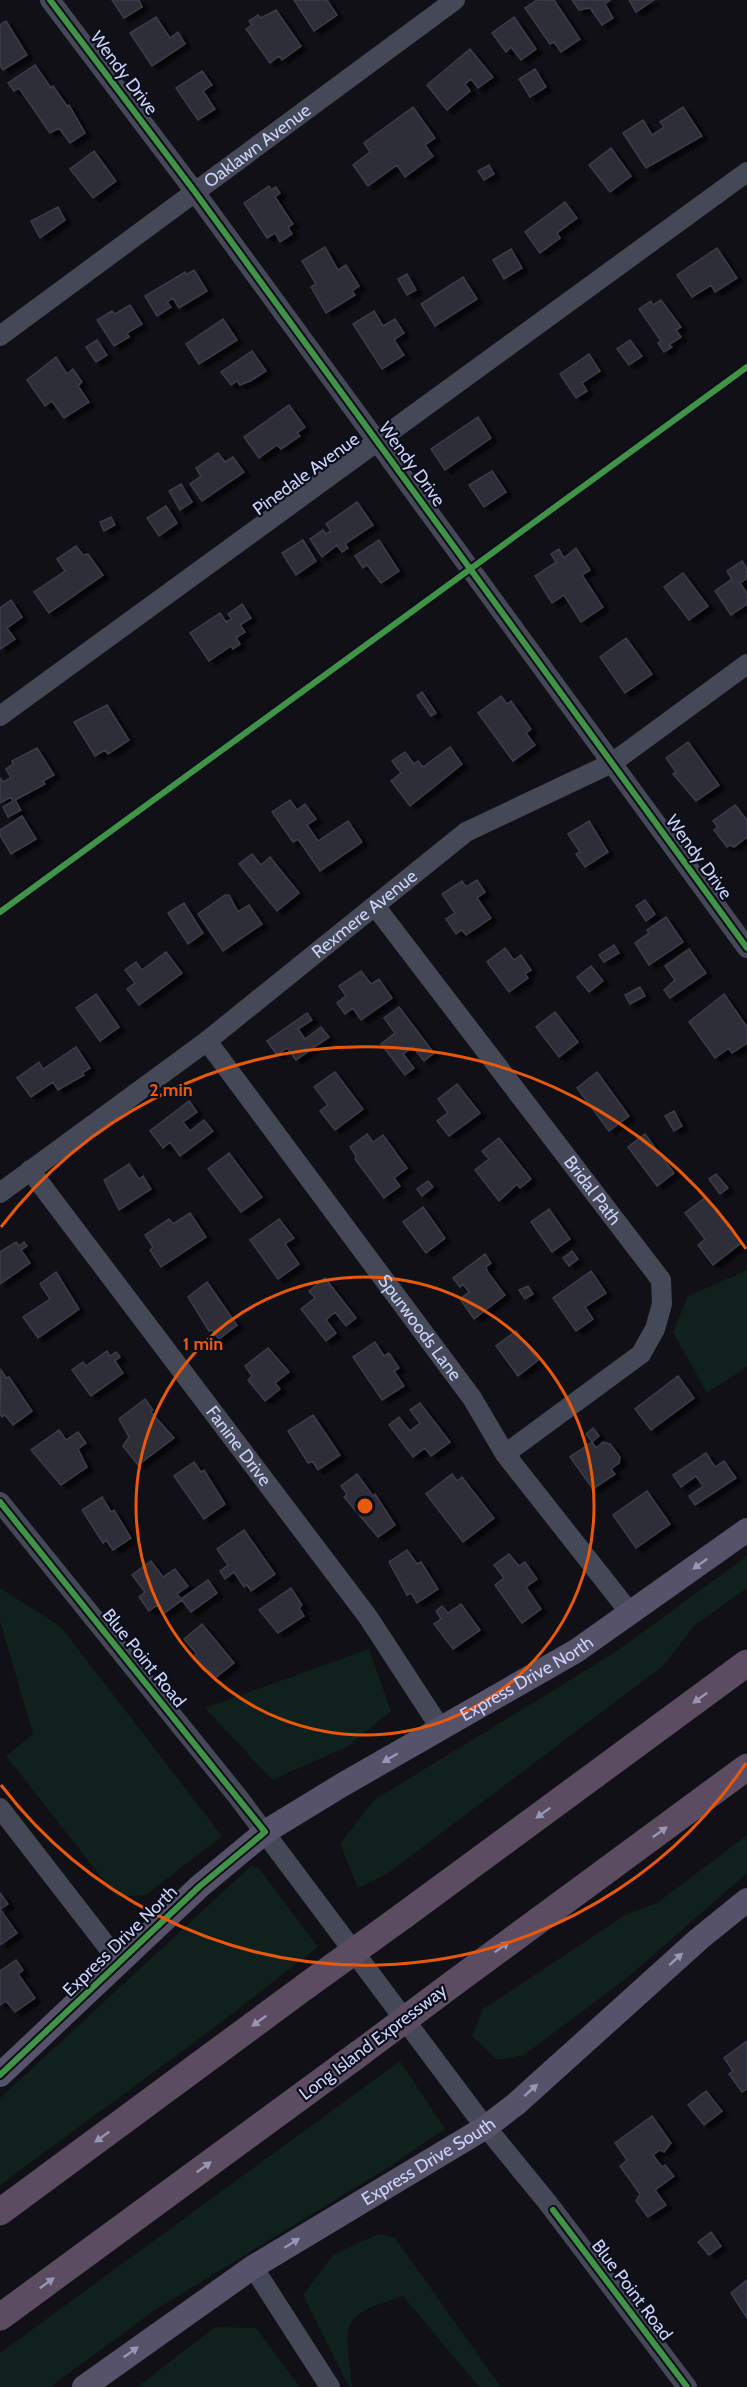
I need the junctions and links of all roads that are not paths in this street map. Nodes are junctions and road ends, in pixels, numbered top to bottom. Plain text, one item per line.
1 (50, 0) edge
2 (456, 0) edge
3 (747, 172) edge
4 (195, 192) junction
5 (0, 336) edge
6 (376, 441) junction
7 (747, 664) edge
8 (0, 716) edge
9 (612, 763) junction
10 (375, 906) junction
11 (747, 948) edge
12 (207, 1041) junction
13 (30, 1170) junction
14 (0, 1193) edge
15 (505, 1454) junction
16 (0, 1502) edge
17 (747, 1530) edge
18 (631, 1614) junction
19 (747, 1663) edge
20 (441, 1729) junction
21 (747, 1767) edge
22 (0, 1808) edge
23 (265, 1832) junction
24 (747, 1900) edge
25 (120, 1963) junction
26 (0, 2075) edge
27 (486, 2127) junction
28 (0, 2212) edge
29 (252, 2267) junction
30 (0, 2317) edge
31 (84, 2387) edge
32 (330, 2387) edge
33 (687, 2387) edge

1 - 4 street, Wendy Drive
2 - 4 street, Oaklawn Avenue
3 - 6 street, Pinedale Avenue
4 - 5 street, Oaklawn Avenue
4 - 6 street, Wendy Drive
6 - 8 street, Pinedale Avenue
6 - 9 street, Wendy Drive
7 - 9 street, Rexmere Avenue
9 - 10 street, Rexmere Avenue
9 - 11 street, Wendy Drive
10 - 12 street, Rexmere Avenue
10 - 15 street, Bridal Path
12 - 13 street, Rexmere Avenue
12 - 15 street, Spurwoods Lane
13 - 14 street, Rexmere Avenue
13 - 20 street, Fanine Drive
15 - 18 street, Spurwoods Lane
16 - 23 street, Blue Point Road
17 -> 18 main road, Express Drive North
18 - 20 main road, Express Drive North
19 -> 28 highway, bridge
20 -> 23 main road, Express Drive North
30 -> 21 highway, Long Island Expressway, bridge
22 - 25 street
23 - 25 main road, Express Drive North
23 - 27 street, Blue Point Road
27 -> 24 main road, Express Drive South
25 - 26 main road, Express Drive North
29 -> 27 main road, Express Drive South
27 - 33 street, Blue Point Road
31 -> 29 main road, Express Drive South
29 - 32 street

